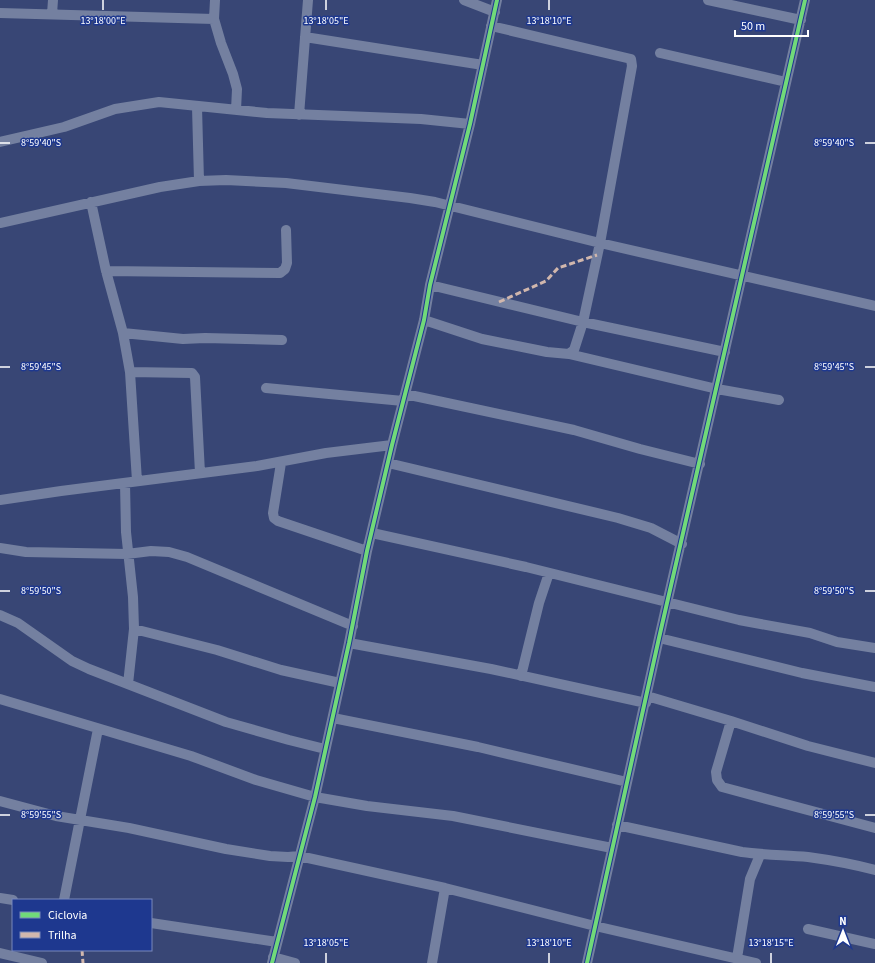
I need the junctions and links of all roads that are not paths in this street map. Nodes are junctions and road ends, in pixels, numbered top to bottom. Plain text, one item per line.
1 (53, 0) edge
2 (215, 0) edge
3 (308, 0) edge
4 (464, 0) edge
5 (497, 0) edge
6 (708, 0) edge
7 (805, 0) edge
8 (495, 12) junction
9 (0, 13) edge
10 (52, 14) junction
11 (214, 20) junction
12 (801, 20) junction
13 (491, 26) junction
14 (305, 37) junction
15 (660, 53) dead end
16 (482, 65) junction
17 (786, 82) junction
18 (197, 106) junction
19 (236, 110) junction
20 (298, 115) junction
21 (470, 124) junction
22 (0, 142) edge
23 (199, 181) junction
24 (91, 202) junction
25 (449, 206) junction
26 (0, 223) edge
27 (286, 230) dead end
28 (600, 243) junction
29 (106, 270) junction
30 (742, 276) junction
31 (430, 285) junction
32 (875, 306) edge
33 (424, 320) junction
34 (583, 322) junction
35 (124, 333) junction
36 (282, 340) dead end
37 (725, 352) junction
38 (569, 354) junction
39 (130, 372) junction
40 (266, 388) dead end
41 (717, 389) junction
42 (404, 397) junction
43 (779, 400) dead end
44 (392, 445) junction
45 (281, 463) junction
46 (388, 463) junction
47 (700, 464) junction
48 (200, 473) junction
49 (137, 481) junction
50 (125, 483) junction
51 (0, 500) edge
52 (372, 533) junction
53 (682, 544) junction
54 (0, 548) edge
55 (368, 551) junction
56 (127, 554) junction
57 (549, 573) junction
58 (668, 602) junction
59 (0, 615) edge
60 (352, 626) junction
61 (134, 629) junction
62 (659, 638) junction
63 (349, 643) junction
64 (875, 648) edge
65 (521, 676) junction
66 (340, 683) junction
67 (128, 684) junction
68 (875, 687) edge
69 (0, 699) edge
70 (647, 699) junction
71 (333, 718) junction
72 (731, 721) junction
73 (98, 729) junction
74 (326, 749) junction
75 (875, 763) edge
76 (627, 782) junction
77 (315, 797) junction
78 (0, 800) edge
79 (80, 819) junction
80 (617, 825) junction
81 (875, 828) edge
82 (612, 848) junction
83 (760, 855) junction
84 (300, 856) junction
85 (875, 870) edge
86 (445, 888) junction
87 (0, 898) edge
88 (64, 899) edge
89 (12, 900) edge
90 (152, 923) edge
91 (595, 926) junction
92 (808, 930) dead end
93 (277, 942) junction
94 (875, 944) edge
95 (0, 953) edge
96 (737, 958) junction
97 (273, 960) edge
98 (42, 963) edge
99 (295, 963) edge
100 (432, 963) edge
101 (587, 963) edge
102 (756, 963) edge

1 - 10 street
2 - 11 street
3 - 14 street
4 - 8 street
5 - 8 street
6 - 12 street
7 - 12 street
8 - 13 street
9 - 10 street
10 - 11 street
11 - 19 street
12 - 17 street
13 - 16 street
13 - 28 street
14 - 16 street
14 - 20 street
15 - 17 street
16 - 21 street
17 - 30 street
18 - 19 street
18 - 22 street
18 - 23 street
19 - 20 street
20 - 21 street
21 - 25 street
23 - 24 street
23 - 25 street
24 - 26 street
24 - 29 street
25 - 28 street
25 - 31 street
27 - 29 street
28 - 30 street
28 - 34 street
29 - 35 street
30 - 32 street
30 - 37 street
31 - 33 street
31 - 34 street
33 - 38 street
33 - 42 street
34 - 37 street
34 - 38 street
35 - 36 street
35 - 39 street
37 - 41 street
38 - 41 street
39 - 48 street
39 - 49 street
40 - 42 street
41 - 43 street
41 - 47 street
42 - 44 street
42 - 47 street
44 - 45 street
44 - 46 street
45 - 48 street
45 - 55 street
46 - 52 street
46 - 53 street
47 - 53 street
48 - 49 street
49 - 50 street
50 - 51 street
50 - 56 street
52 - 55 street
52 - 57 street
53 - 58 street
54 - 56 street
55 - 60 street
56 - 60 street
56 - 61 street
57 - 58 street
57 - 65 street
58 - 62 street
58 - 64 street
59 - 67 street
60 - 63 street
61 - 66 street
61 - 67 street
62 - 68 street
62 - 70 street
63 - 65 street
63 - 66 street
65 - 70 street
66 - 71 street
67 - 74 street
69 - 73 street
70 - 72 street
70 - 76 street
71 - 74 street
71 - 76 street
72 - 75 street
72 - 81 street
73 - 77 street
73 - 79 street
74 - 77 street
76 - 80 street
77 - 82 street
77 - 84 street
78 - 79 street
79 - 84 street
79 - 88 street
80 - 82 street
80 - 83 street
82 - 91 street
83 - 85 street
83 - 96 street
84 - 86 street
84 - 93 street
86 - 91 street
86 - 100 street
87 - 89 street
90 - 93 street
91 - 96 street
91 - 101 street
92 - 94 street
93 - 97 street
95 - 98 street
96 - 102 street
97 - 99 street

